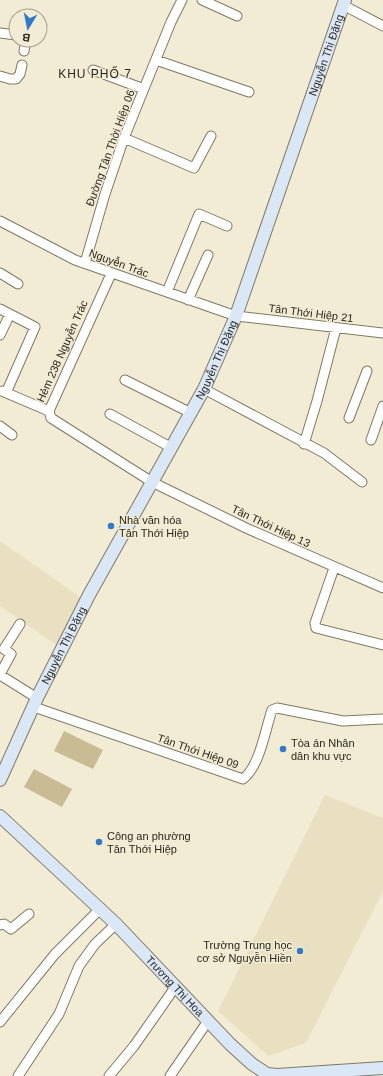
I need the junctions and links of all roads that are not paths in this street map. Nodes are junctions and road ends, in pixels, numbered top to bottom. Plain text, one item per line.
1 (182, 0) edge
2 (202, 0) edge
3 (344, 3) edge
4 (237, 16) dead end
5 (383, 26) edge
6 (25, 48) edge
7 (24, 51) dead end
8 (156, 60) junction
9 (22, 65) dead end
10 (93, 70) dead end
11 (0, 76) edge
12 (144, 89) junction
13 (249, 92) dead end
14 (211, 136) dead end
15 (124, 138) junction
16 (0, 221) edge
17 (227, 226) dead end
18 (208, 255) dead end
19 (85, 263) junction
20 (0, 273) edge
21 (111, 274) junction
22 (18, 284) dead end
23 (167, 292) junction
24 (188, 300) junction
25 (0, 309) edge
26 (10, 314) junction
27 (236, 316) junction
28 (336, 328) junction
29 (383, 333) edge
30 (0, 335) edge
31 (367, 371) dead end
32 (125, 380) dead end
33 (204, 390) junction
34 (383, 406) edge
35 (49, 411) junction
36 (191, 413) junction
37 (110, 414) dead end
38 (349, 418) dead end
39 (380, 422) edge
40 (0, 426) edge
41 (12, 435) dead end
42 (371, 440) dead end
43 (304, 444) junction
44 (172, 448) junction
45 (152, 482) junction
46 (362, 482) dead end
47 (334, 568) junction
48 (383, 588) edge
49 (20, 624) dead end
50 (383, 646) edge
51 (0, 674) edge
52 (36, 702) junction
53 (383, 719) edge
54 (0, 780) edge
55 (0, 816) edge
56 (101, 908) junction
57 (29, 914) dead end
58 (0, 924) edge
59 (116, 924) junction
60 (176, 986) junction
61 (208, 1021) junction
62 (0, 1022) edge
63 (383, 1068) edge
64 (364, 1072) edge
65 (268, 1075) edge
66 (18, 1076) edge
67 (109, 1076) edge
68 (170, 1076) edge

1 - 8 street, Đường Tân Thời Hiệp 06
2 - 4 street
3 - 5 street
3 - 27 street, Nguyễn Thị Đặng
6 - 7 street
8 - 12 street, Đường Tân Thời Hiệp 06
8 - 13 street
9 - 11 street
10 - 12 street
12 - 15 street, Đường Tân Thời Hiệp 06
14 - 15 street
15 - 19 street, Đường Tân Thời Hiệp 06
16 - 19 street, Nguyễn Trác
17 - 23 street
18 - 24 street
19 - 21 street, Nguyễn Trác
20 - 22 street
21 - 23 street, Nguyễn Trác
21 - 35 street, Hẻm 238 Nguyễn Trác
23 - 24 street, Nguyễn Trác
24 - 27 street, Nguyễn Trác
25 - 26 street
26 - 30 street
26 - 35 street
27 - 28 street, Tân Thới Hiệp 21
27 - 33 street, Nguyễn Thị Đặng
28 - 29 street, Tân Thới Hiệp 21
28 - 43 street
31 - 38 street
32 - 36 street
33 - 36 street, Nguyễn Thị Đặng
33 - 43 street
34 - 39 street
35 - 45 street, Hẻm 238 Nguyễn Trác
36 - 44 street, Nguyễn Thị Đặng
37 - 44 street
39 - 42 street
40 - 41 street
43 - 46 street
44 - 45 street, Nguyễn Thị Đặng
45 - 47 street, Tân Thới Hiệp 13
45 - 52 street, Nguyễn Thị Đặng
47 - 48 street, Tân Thới Hiệp 13
47 - 50 street
49 - 51 street
51 - 52 street
52 - 53 street, Tân Thới Hiệp 09
52 - 54 street, Nguyễn Thị Đặng
55 - 56 street, Trương Thị Hoa
56 - 59 street, Trương Thị Hoa
56 - 62 street
57 - 58 street
59 - 60 street, Trương Thị Hoa
59 - 66 street
60 - 61 street, Trương Thị Hoa
60 - 67 street
61 - 65 street, Trương Thị Hoa
61 - 68 street
63 - 64 street, Trương Thị Hoa
64 - 65 street, Trương Thị Hoa

